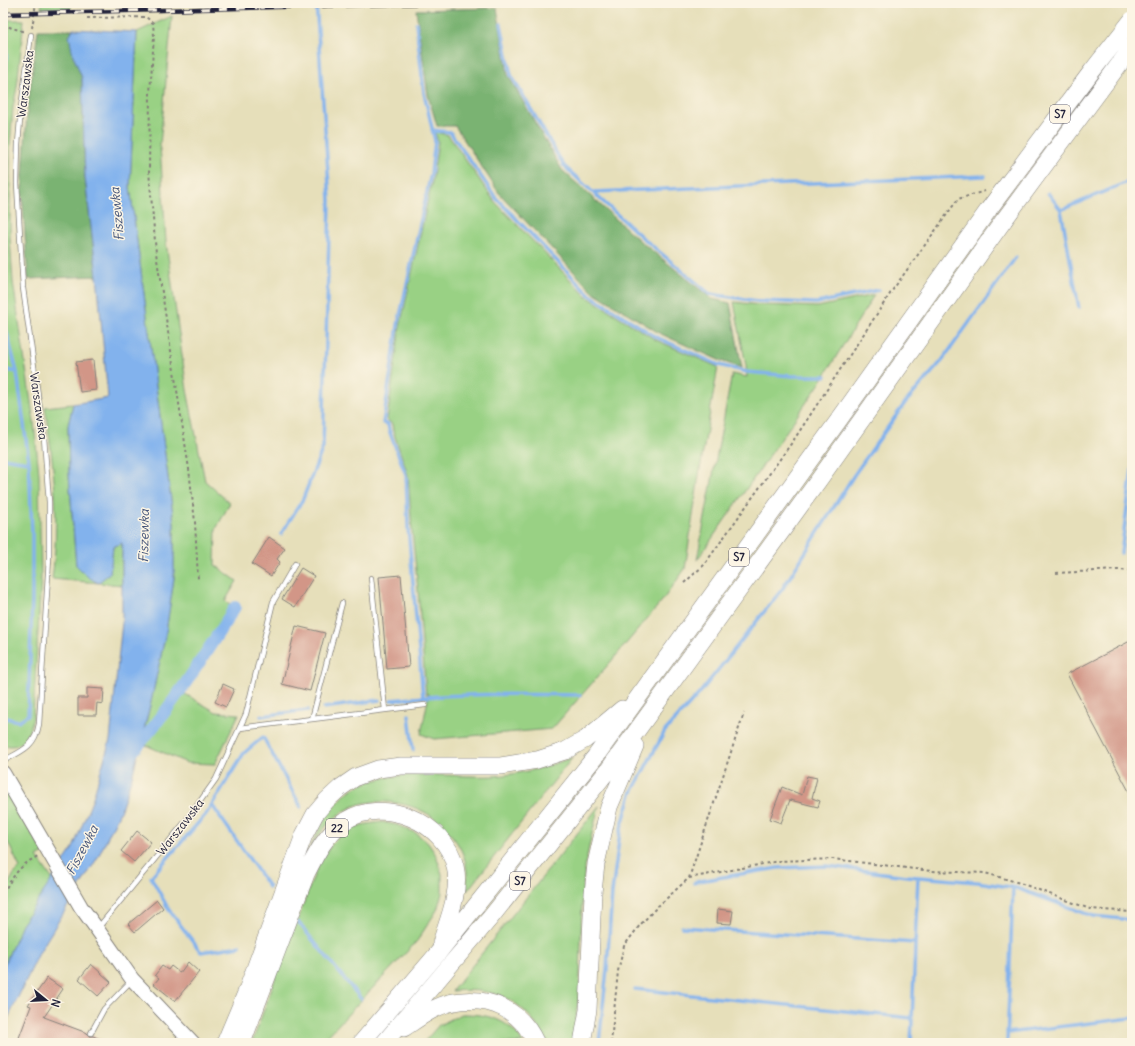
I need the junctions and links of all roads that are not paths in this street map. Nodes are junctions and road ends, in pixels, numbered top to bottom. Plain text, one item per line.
1 (1132, 20) edge
2 (31, 34) road end
3 (1132, 47) edge
4 (295, 564) dead end
5 (371, 578) dead end
6 (342, 603) dead end
7 (641, 694) junction
8 (425, 705) dead end
9 (385, 710) junction
10 (649, 714) junction
11 (312, 719) junction
12 (240, 728) junction
13 (3, 761) edge
14 (3, 773) edge
15 (97, 929) junction
16 (438, 953) junction
17 (132, 979) junction
18 (91, 1033) dead end
19 (193, 1043) edge
20 (225, 1043) edge
21 (242, 1043) edge
22 (360, 1043) edge
23 (385, 1043) edge
24 (536, 1043) edge
25 (582, 1043) edge

1 - 7 highway, S7, bridge
2 - 13 lane, Warszawska
3 - 10 highway, S7, bridge
4 - 12 lane, Warszawska
5 - 9 lane
6 - 11 lane
7 - 16 highway, S7
7 - 20 highway
8 - 9 lane
9 - 11 lane
10 - 23 highway, S7
10 - 25 highway
11 - 12 lane
12 - 15 lane, Warszawska
14 - 15 main road
15 - 17 main road
16 - 21 highway, 22
16 - 22 highway, S7
17 - 18 lane
17 - 19 main road
23 - 24 highway

